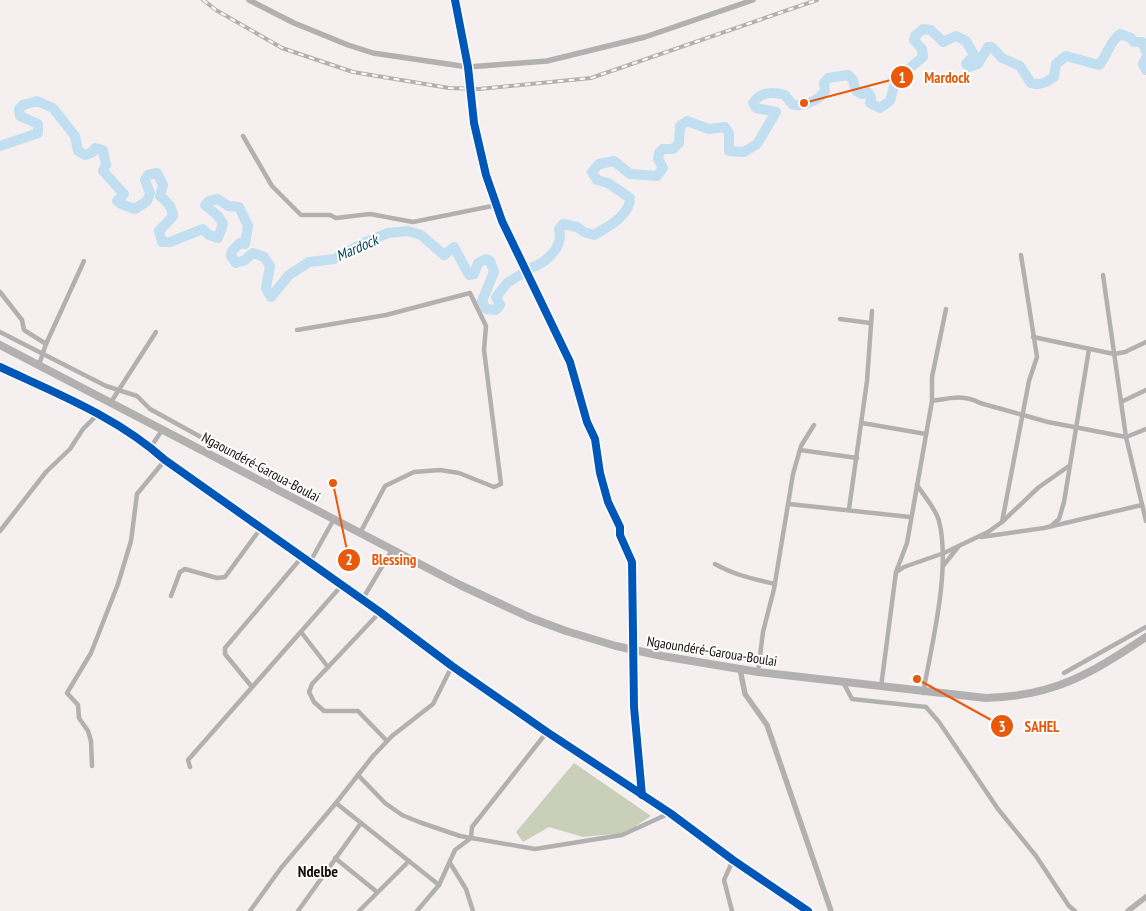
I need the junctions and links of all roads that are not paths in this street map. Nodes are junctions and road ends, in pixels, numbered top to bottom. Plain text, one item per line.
1 (249, 0) edge
2 (455, 0) edge
3 (753, 0) edge
4 (468, 67) junction
5 (243, 136) dead end
6 (497, 205) junction
7 (1021, 255) dead end
8 (84, 261) dead end
9 (1102, 275) dead end
10 (0, 292) edge
11 (946, 309) dead end
12 (872, 311) dead end
13 (840, 319) dead end
14 (870, 323) junction
15 (297, 330) dead end
16 (0, 332) edge
17 (156, 332) dead end
18 (1033, 337) junction
19 (1146, 342) edge
20 (46, 344) junction
21 (0, 345) edge
22 (1089, 349) junction
23 (43, 354) junction
24 (1114, 354) junction
25 (39, 365) junction
26 (0, 367) edge
27 (118, 390) junction
28 (1146, 390) edge
29 (932, 400) junction
30 (111, 402) junction
31 (1121, 402) junction
32 (97, 415) junction
33 (1023, 415) junction
34 (814, 424) dead end
35 (862, 424) junction
36 (1075, 427) junction
37 (1146, 429) edge
38 (162, 430) junction
39 (926, 434) junction
40 (1126, 437) junction
41 (151, 447) junction
42 (800, 450) junction
43 (857, 458) junction
44 (165, 460) junction
45 (1069, 466) junction
46 (917, 485) junction
47 (275, 488) junction
48 (789, 504) junction
49 (1142, 505) junction
50 (849, 509) junction
51 (910, 516) junction
52 (334, 520) junction
53 (1146, 521) edge
54 (1002, 522) junction
55 (1051, 526) junction
56 (261, 528) junction
57 (0, 531) edge
58 (360, 533) junction
59 (976, 537) junction
60 (961, 544) junction
61 (392, 550) junction
62 (944, 553) junction
63 (302, 557) junction
64 (310, 562) junction
65 (716, 564) dead end
66 (943, 567) junction
67 (896, 572) junction
68 (775, 584) junction
69 (342, 585) junction
70 (171, 596) dead end
71 (362, 600) junction
72 (380, 612) junction
73 (1146, 627) edge
74 (301, 632) junction
75 (1146, 637) edge
76 (634, 650) junction
77 (452, 666) junction
78 (328, 667) junction
79 (740, 669) junction
80 (758, 672) junction
81 (1064, 673) dead end
82 (843, 682) junction
83 (252, 687) junction
84 (881, 688) junction
85 (923, 693) junction
86 (547, 732) junction
87 (387, 740) junction
88 (92, 766) dead end
89 (190, 767) dead end
90 (358, 776) junction
91 (642, 795) junction
92 (336, 804) junction
93 (670, 813) junction
94 (360, 823) junction
95 (470, 838) junction
96 (336, 858) junction
97 (732, 860) junction
98 (409, 861) junction
99 (450, 862) junction
100 (439, 885) junction
101 (377, 892) junction
102 (1146, 897) edge
103 (250, 911) edge
104 (298, 911) edge
105 (359, 911) edge
106 (417, 911) edge
107 (473, 911) edge
108 (732, 911) edge
109 (808, 911) edge
110 (831, 911) edge
111 (1075, 911) edge
112 (1128, 911) edge

1 - 4 street
2 - 4 street
3 - 4 street
4 - 6 street
5 - 6 street
6 - 76 street
7 - 18 street
8 - 20 street
9 - 24 street
10 - 20 street
11 - 29 street
12 - 14 street
13 - 14 street
14 - 35 street
15 - 58 street
16 - 23 street
17 - 27 street
18 - 22 street
18 - 33 street
19 - 24 street
20 - 23 street
21 - 25 highway, Ngaoundéré-Garoua-Boulai
22 - 24 street
22 - 36 street
23 - 25 street
23 - 27 street
24 - 31 street
25 - 30 highway, Ngaoundéré-Garoua-Boulai
26 - 32 street
27 - 30 street
27 - 47 street
28 - 31 street
29 - 33 street
29 - 39 street
30 - 38 highway, Ngaoundéré-Garoua-Boulai
31 - 40 street
32 - 41 street
32 - 57 street
33 - 36 street
33 - 54 street
34 - 42 street
35 - 39 street
35 - 43 street
36 - 40 street
36 - 45 street
37 - 40 street
38 - 41 street
38 - 47 highway, Ngaoundéré-Garoua-Boulai
39 - 46 street
40 - 49 street
41 - 44 street
42 - 43 street
42 - 48 street
43 - 50 street
44 - 56 street
44 - 88 street
45 - 54 street
45 - 55 street
46 - 51 street
46 - 62 street
47 - 52 highway, Ngaoundéré-Garoua-Boulai
48 - 50 street
48 - 68 street
49 - 53 street
49 - 55 street
50 - 51 street
51 - 67 street
52 - 58 highway, Ngaoundéré-Garoua-Boulai
52 - 64 street
54 - 59 street
55 - 59 street
56 - 63 street
56 - 70 street
58 - 61 highway, Ngaoundéré-Garoua-Boulai
59 - 60 street
60 - 62 street
60 - 66 street
61 - 71 street
61 - 76 highway, Ngaoundéré-Garoua-Boulai
62 - 66 street
62 - 67 street
63 - 64 street
63 - 83 street
64 - 69 street
65 - 68 street
66 - 85 street
67 - 84 street
68 - 80 street
69 - 71 street
69 - 74 street
71 - 72 street
72 - 77 street
72 - 78 street
73 - 81 street
74 - 78 street
74 - 83 street
75 - 85 highway, Ngaoundéré-Garoua-Boulai
76 - 79 highway, Ngaoundéré-Garoua-Boulai
76 - 91 street
77 - 86 street
77 - 87 street
78 - 87 street
79 - 80 highway, Ngaoundéré-Garoua-Boulai
79 - 110 street
80 - 82 highway, Ngaoundéré-Garoua-Boulai
82 - 84 highway, Ngaoundéré-Garoua-Boulai
82 - 111 street
83 - 89 street
84 - 85 highway, Ngaoundéré-Garoua-Boulai
86 - 91 street
86 - 95 street
87 - 90 street
90 - 92 street
90 - 95 street
91 - 93 street
92 - 94 street
92 - 103 street
93 - 95 street
93 - 97 street
94 - 96 street
94 - 98 street
95 - 99 street
96 - 101 street
96 - 104 street
97 - 108 street
97 - 109 street
98 - 100 street
98 - 101 street
99 - 100 street
99 - 107 street
100 - 106 street
101 - 105 street
102 - 112 street

